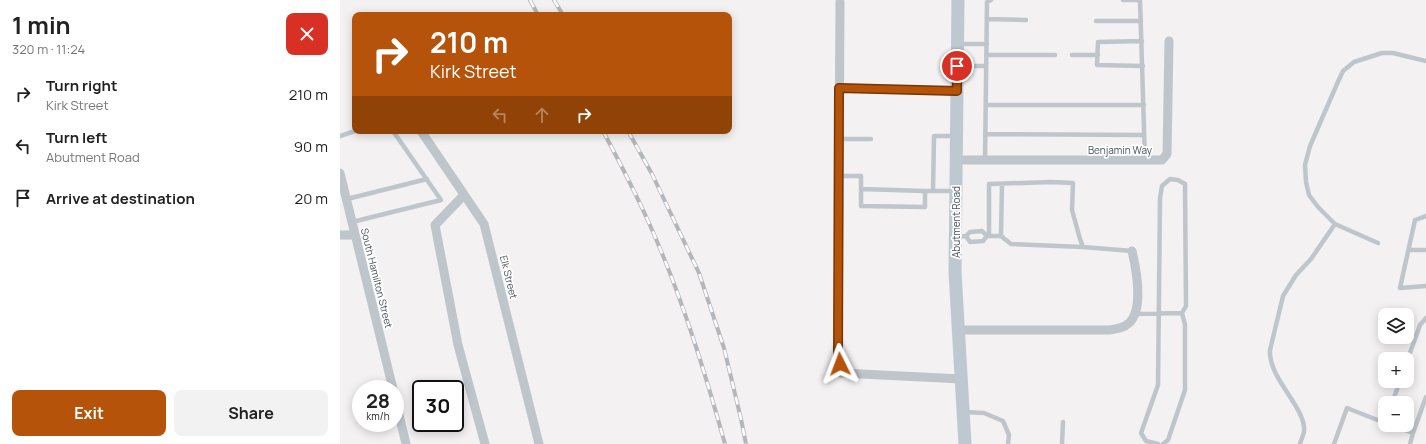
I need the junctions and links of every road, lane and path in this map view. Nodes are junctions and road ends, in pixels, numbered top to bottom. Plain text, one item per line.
1 (958, 0) edge
2 (991, 0) edge
3 (1123, 0) edge
4 (1140, 0) edge
5 (840, 2) dead end
6 (987, 19) junction
7 (1026, 20) dead end
8 (1096, 21) dead end
9 (1141, 21) junction
10 (1142, 41) junction
11 (1169, 41) dead end
12 (958, 44) junction
13 (987, 44) junction
14 (987, 55) junction
15 (1055, 55) dead end
16 (1072, 55) dead end
17 (1098, 55) junction
18 (1426, 60) edge
19 (957, 66) junction
20 (986, 66) junction
21 (1143, 66) junction
22 (839, 88) junction
23 (957, 91) junction
24 (986, 105) junction
25 (1144, 105) junction
26 (352, 132) edge
27 (395, 134) edge
28 (423, 134) edge
29 (985, 134) junction
30 (1144, 134) junction
31 (340, 136) edge
32 (957, 136) junction
33 (838, 139) junction
34 (872, 139) dead end
35 (956, 160) junction
36 (985, 160) junction
37 (1145, 161) junction
38 (340, 173) edge
39 (839, 176) junction
40 (427, 179) junction
41 (1002, 184) junction
42 (861, 190) junction
43 (925, 191) junction
44 (933, 191) junction
45 (956, 191) junction
46 (464, 195) junction
47 (347, 199) junction
48 (1426, 216) edge
49 (352, 222) junction
50 (1335, 224) junction
51 (340, 235) edge
52 (355, 235) junction
53 (988, 236) junction
54 (1001, 236) junction
55 (961, 237) junction
56 (1378, 242) dead end
57 (1083, 247) junction
58 (1409, 250) junction
59 (1426, 250) edge
60 (1132, 251) joint
61 (1426, 286) edge
62 (1182, 313) junction
63 (1135, 314) junction
64 (1160, 314) junction
65 (1426, 318) edge
66 (958, 330) junction
67 (1410, 352) edge
68 (962, 379) junction
69 (391, 380) edge
70 (1426, 397) edge
71 (963, 412) junction
72 (1378, 420) edge
73 (1063, 422) dead end
74 (403, 432) edge
75 (1413, 433) joint
76 (406, 444) edge
77 (485, 444) edge
78 (539, 444) edge
79 (964, 444) edge
80 (1008, 444) edge
81 (1062, 444) edge
82 (1158, 444) edge
83 (1163, 444) edge
84 (1300, 444) edge
85 (1334, 444) edge
86 (1410, 444) edge

1 - 12 main road, Abutment Road
2 - 6 lane
3 - 4 lane
4 - 9 lane
5 - 22 street
6 - 7 lane
6 - 13 lane
8 - 9 lane
9 - 10 lane
10 - 17 lane
10 - 21 lane
11 - 37 street, Benjamin Way
12 - 13 lane
12 - 19 main road, Abutment Road
13 - 14 lane
14 - 15 lane
14 - 20 lane
16 - 17 lane
17 - 21 lane
18 - 50 lane
19 - 20 lane
19 - 23 main road, Abutment Road
20 - 24 lane
21 - 25 lane
22 - 23 street
22 - 33 street
23 - 32 main road, Abutment Road
24 - 25 lane
24 - 29 lane
25 - 30 lane
26 - 31 lane
27 - 40 lane
28 - 46 street, Elk Street
29 - 30 lane
29 - 36 lane
30 - 37 lane
32 - 35 main road, Abutment Road
32 - 44 lane
33 - 34 lane
33 - 39 street
35 - 36 street, Benjamin Way
35 - 45 main road, Abutment Road
36 - 37 street, Benjamin Way
38 - 47 street, South Hamilton Street
39 - 42 lane
39 - 68 street
40 - 47 lane
40 - 49 lane
41 - 53 lane
41 - 54 lane
41 - 57 lane
42 - 43 lane
42 - 43 lane
43 - 44 lane
44 - 45 lane
45 - 55 main road, Abutment Road
46 - 77 street
46 - 78 street, Elk Street
47 - 49 street, South Hamilton Street
48 - 58 lane
49 - 52 street, South Hamilton Street
50 - 56 lane
50 - 84 lane
51 - 52 street
52 - 69 street, South Hamilton Street
53 - 54 lane
53 - 55 lane
53 - 55 lane
54 - 57 lane
55 - 66 main road, Abutment Road
57 - 60 lane
58 - 59 lane
58 - 61 lane
60 - 63 street
62 - 64 lane
62 - 64 lane
62 - 83 lane
63 - 64 lane
63 - 66 street
64 - 82 lane
65 - 67 lane
66 - 68 main road, Abutment Road
68 - 71 main road, Abutment Road
70 - 75 lane
71 - 79 main road, Abutment Road
71 - 80 lane
72 - 85 lane
73 - 81 lane
74 - 76 street
75 - 86 lane

